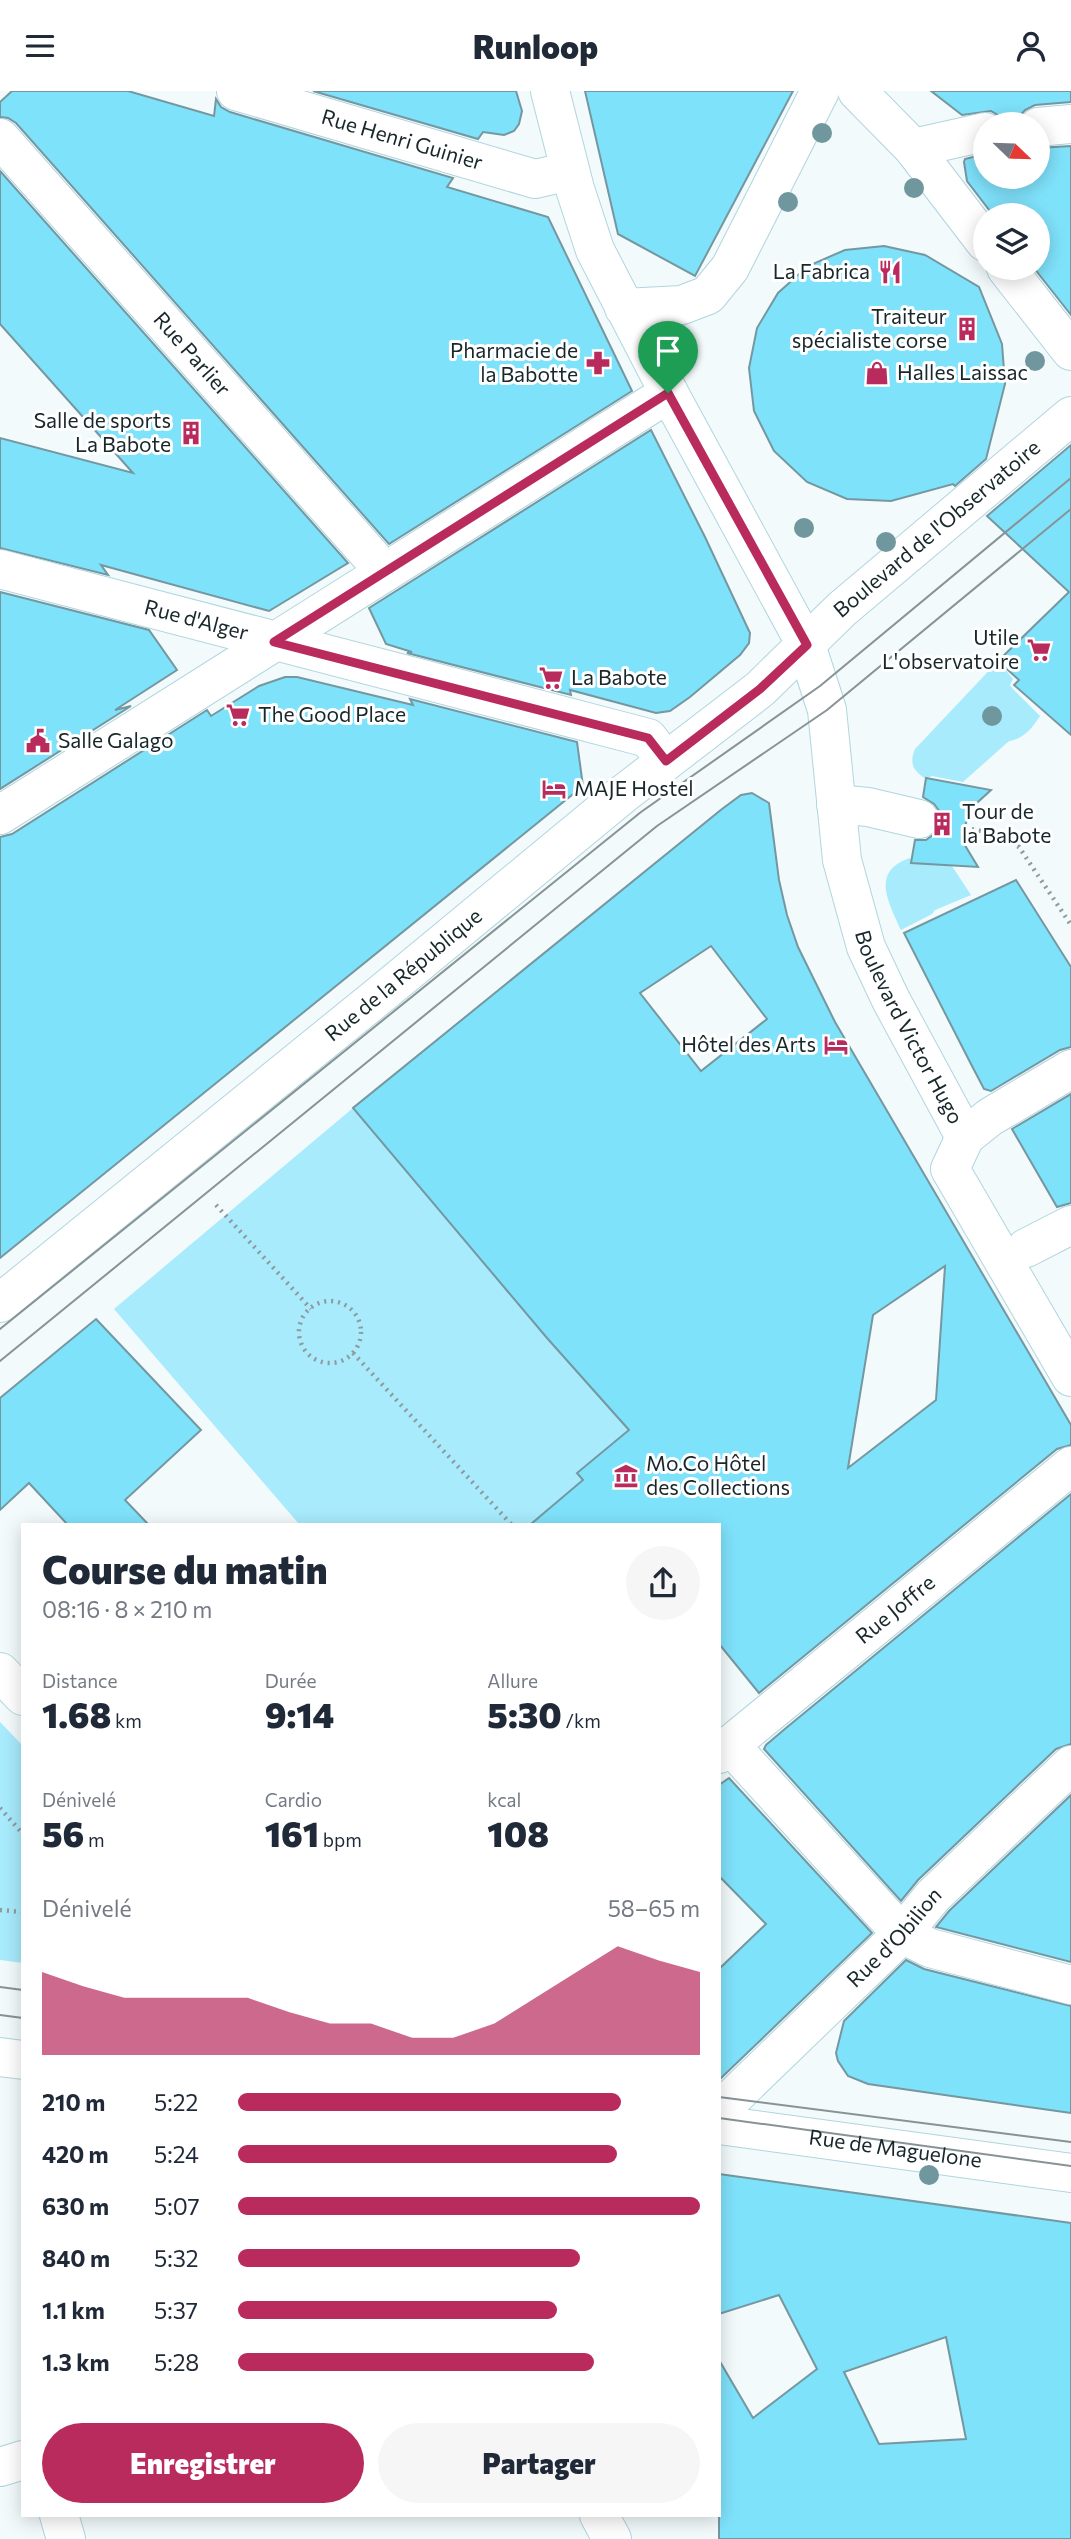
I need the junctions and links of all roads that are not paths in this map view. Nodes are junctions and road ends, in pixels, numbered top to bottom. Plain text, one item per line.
1 (236, 91) edge
2 (550, 91) edge
3 (820, 91) edge
4 (857, 91) edge
5 (1071, 124) edge
6 (1050, 126) edge
7 (973, 135) edge
8 (0, 138) edge
9 (913, 148) junction
10 (570, 171) junction
11 (973, 226) edge
12 (1015, 280) edge
13 (624, 308) junction
14 (1071, 351) edge
15 (668, 393) junction
16 (1071, 416) edge
17 (0, 569) edge
18 (384, 571) junction
19 (274, 642) junction
20 (807, 645) junction
21 (666, 761) junction
22 (836, 804) junction
23 (0, 815) edge
24 (919, 819) dead end
25 (1071, 1069) edge
26 (965, 1137) junction
27 (1071, 1225) edge
28 (1026, 1248) dead end
29 (0, 1303) edge
30 (1071, 1377) edge
31 (1071, 1466) edge
32 (0, 1672) edge
33 (21, 1694) edge
34 (725, 1750) edge
35 (1071, 1765) edge
36 (902, 1934) junction
37 (1071, 1985) edge
38 (0, 2057) edge
39 (21, 2060) edge
40 (721, 2109) edge
41 (721, 2125) edge
42 (1071, 2173) edge
43 (21, 2461) edge
44 (0, 2467) edge
45 (60, 2517) edge
46 (600, 2517) edge
47 (66, 2539) edge
48 (612, 2539) edge

1 - 10 street, Rue Henri Guinier
2 - 10 street, Boulevard Victor Hugo
3 - 13 street
4 - 9 street
5 - 6 street
7 - 9 street
8 - 18 street, Rue Parlier
9 - 11 street
10 - 13 street, Boulevard Victor Hugo
12 - 14 street
13 - 15 street, Boulevard Victor Hugo
15 - 18 street
15 - 20 street, Boulevard Victor Hugo
16 - 20 street, Boulevard de l'Observatoire
17 - 19 street, Rue d'Alger
18 - 19 street
19 - 21 street, Rue d'Alger
19 - 23 street
20 - 21 street, Rue de la République
20 - 22 street, Boulevard Victor Hugo
21 - 29 street, Rue de la République
22 - 24 street
22 - 26 street, Boulevard Victor Hugo
25 - 26 street
26 - 30 street, Boulevard Victor Hugo
27 - 28 street
31 - 34 street, Rue Joffre
32 - 33 street
34 - 36 street
35 - 36 street, Rue d'Obilion
36 - 37 street
36 - 40 street, Rue d'Obilion
38 - 39 street
41 - 42 street, Rue de Maguelone
43 - 44 street
45 - 47 street
46 - 48 street

